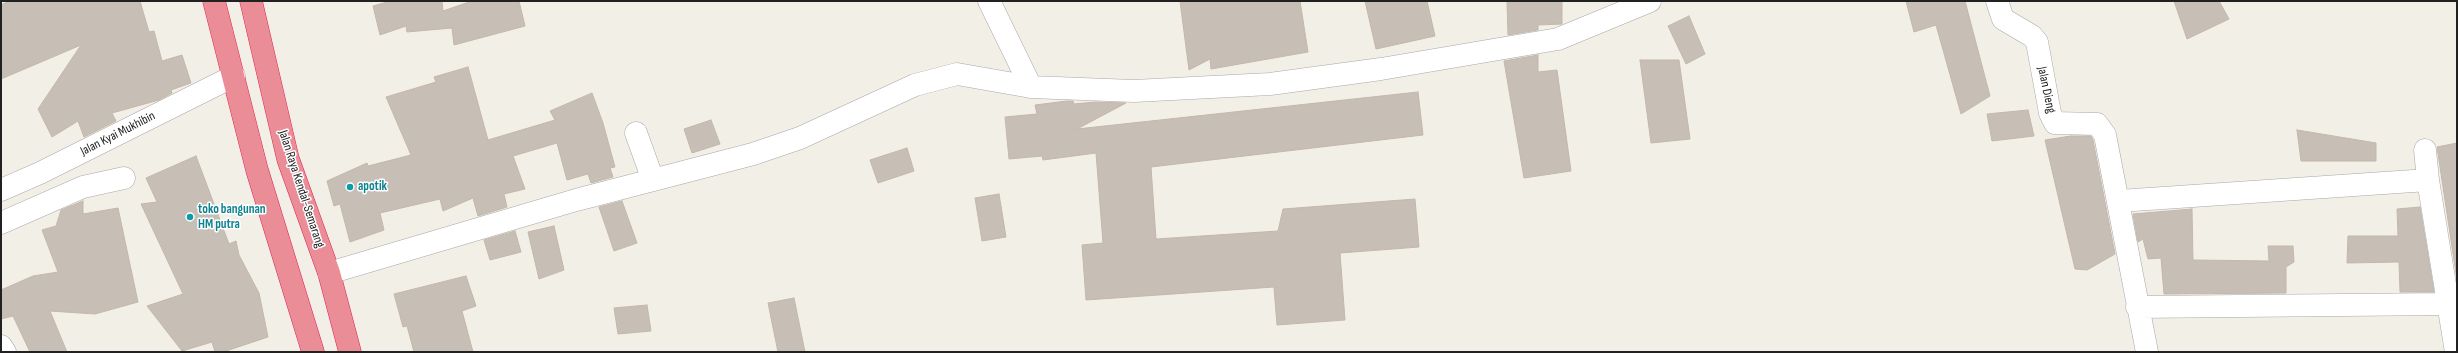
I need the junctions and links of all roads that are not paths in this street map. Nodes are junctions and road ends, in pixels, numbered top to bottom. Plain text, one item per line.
1 (214, 1) edge
2 (251, 1) edge
3 (989, 1) edge
4 (1650, 1) edge
5 (1997, 1) edge
6 (234, 76) junction
7 (1031, 87) junction
8 (636, 133) dead end
9 (2425, 150) dead end
10 (124, 178) dead end
11 (653, 180) junction
12 (2428, 180) junction
13 (1, 190) edge
14 (2119, 201) junction
15 (1, 223) edge
16 (329, 273) junction
17 (2447, 304) junction
18 (2137, 307) junction
19 (1, 346) edge
20 (5, 352) edge
21 (314, 352) edge
22 (350, 352) edge
23 (2147, 352) edge
24 (2456, 352) edge

1 - 6 highway
2 - 16 highway, Jalan Raya Kendal-Semarang
3 - 7 street
4 - 7 street
5 - 14 street, Jalan Dieng
6 - 13 street, Jalan Kyai Mukhibin
6 - 21 highway
7 - 11 street
8 - 11 street
9 - 12 street
10 - 15 street
11 - 16 street
12 - 14 street
12 - 17 street
14 - 18 street
16 - 22 highway, Jalan Raya Kendal-Semarang
17 - 18 street
17 - 24 street
18 - 23 street
19 - 20 street

